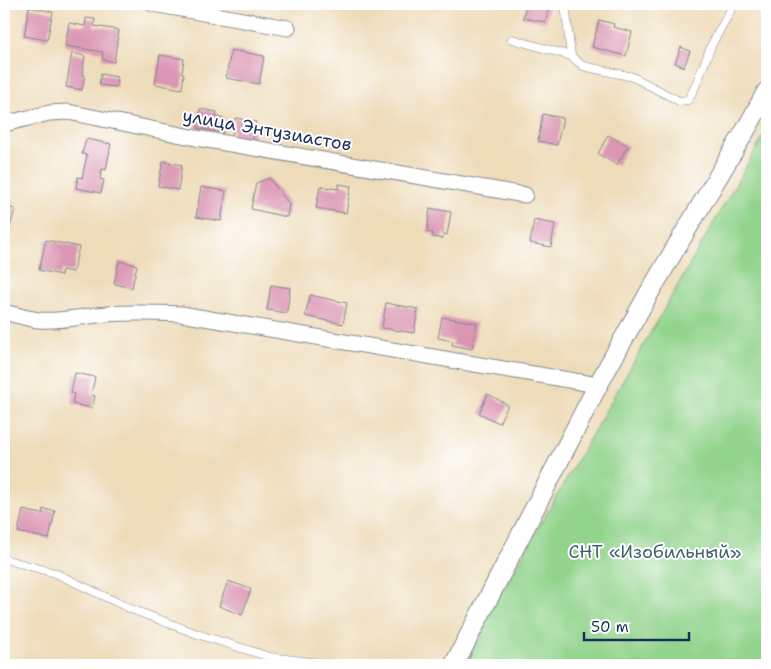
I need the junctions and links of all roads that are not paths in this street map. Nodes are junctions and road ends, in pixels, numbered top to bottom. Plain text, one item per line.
1 (153, 4) edge
2 (565, 4) edge
3 (734, 4) edge
4 (288, 28) dead end
5 (512, 39) dead end
6 (571, 56) junction
7 (767, 91) edge
8 (4, 124) edge
9 (525, 195) dead end
10 (4, 312) edge
11 (598, 385) junction
12 (4, 559) edge
13 (335, 665) edge
14 (454, 665) edge

1 - 4 street
2 - 6 lane
3 - 6 lane
5 - 6 lane
7 - 11 street
8 - 9 street, улица Энтузиастов
10 - 11 street
11 - 14 street
12 - 13 lane

